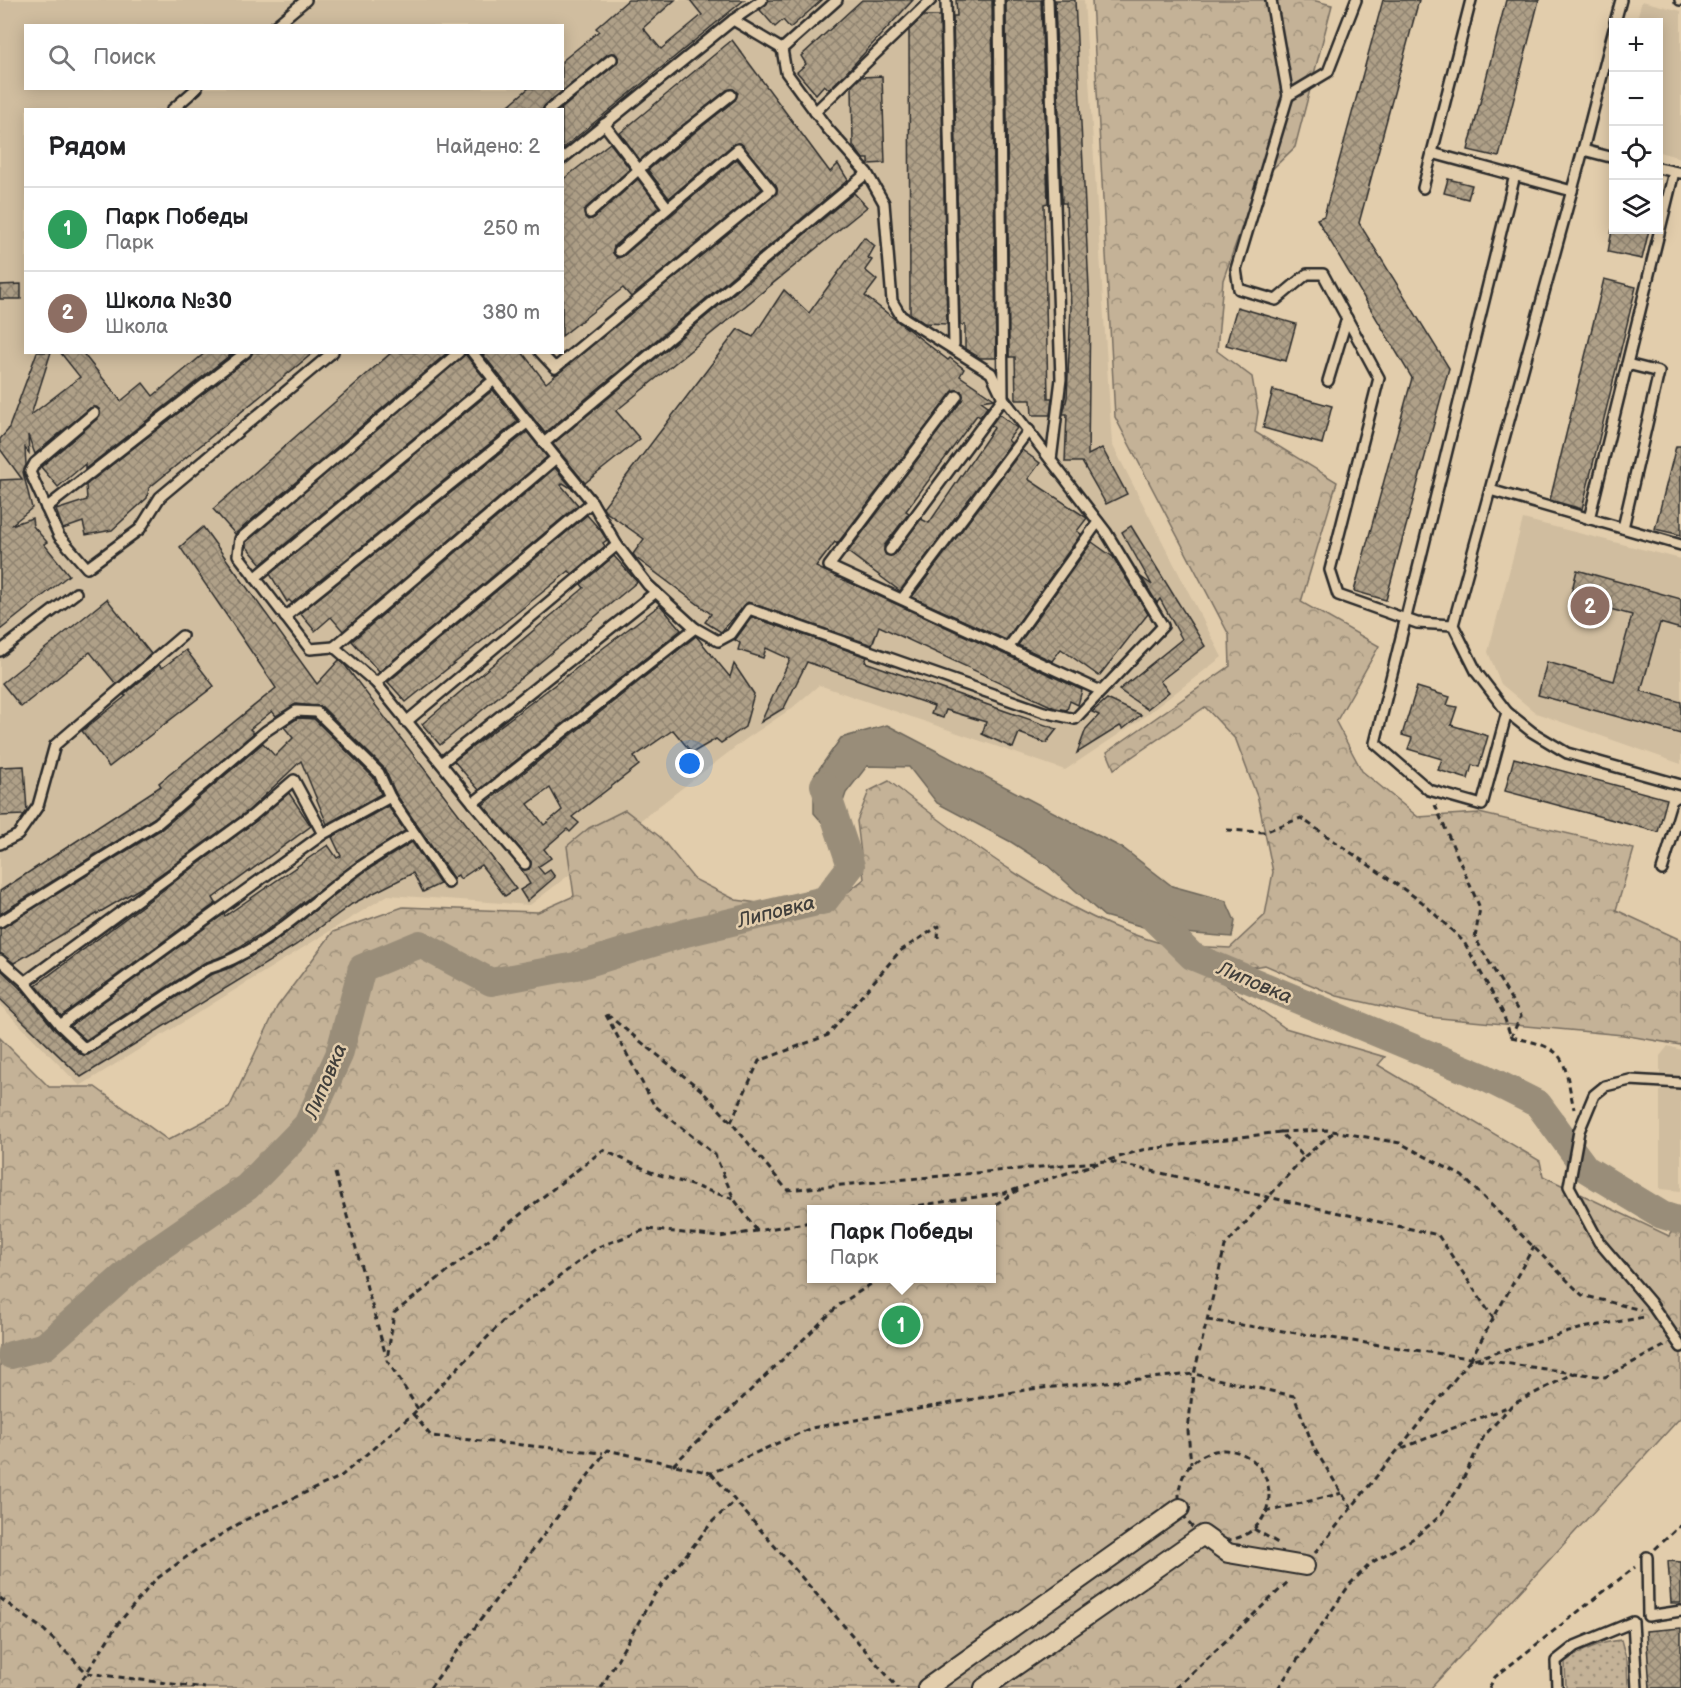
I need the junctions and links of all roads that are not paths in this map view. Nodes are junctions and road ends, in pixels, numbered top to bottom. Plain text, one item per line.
1 (306, 0) edge
2 (762, 0) edge
3 (837, 0) edge
4 (931, 0) edge
5 (946, 0) edge
6 (999, 0) edge
7 (1048, 0) edge
8 (1271, 0) edge
9 (1356, 0) edge
10 (1471, 0) edge
11 (1621, 0) edge
12 (1616, 18) edge
13 (733, 20) junction
14 (277, 24) edge
15 (782, 49) junction
16 (1609, 49) edge
17 (612, 59) dead end
18 (195, 90) edge
19 (731, 96) dead end
20 (1288, 96) junction
21 (174, 108) edge
22 (551, 108) edge
23 (815, 112) junction
24 (604, 124) junction
25 (1583, 150) junction
26 (1432, 153) junction
27 (564, 157) edge
28 (1609, 157) edge
29 (640, 171) junction
30 (867, 173) junction
31 (1677, 173) edge
32 (1515, 175) junction
33 (1423, 188) dead end
34 (1572, 191) junction
35 (668, 208) junction
36 (591, 213) dead end
37 (619, 251) dead end
38 (1347, 318) junction
39 (954, 344) dead end
40 (243, 354) edge
41 (331, 354) edge
42 (457, 354) edge
43 (474, 354) edge
44 (542, 354) edge
45 (1627, 364) junction
46 (494, 380) junction
47 (1328, 381) dead end
48 (957, 396) dead end
49 (1003, 398) junction
50 (94, 413) dead end
51 (528, 422) junction
52 (1029, 430) junction
53 (544, 442) junction
54 (556, 458) junction
55 (1051, 460) junction
56 (1490, 490) junction
57 (592, 502) junction
58 (46, 508) junction
59 (1589, 519) junction
60 (1098, 522) junction
61 (1623, 528) junction
62 (616, 544) junction
63 (1681, 544) edge
64 (890, 550) dead end
65 (255, 578) junction
66 (656, 592) junction
67 (76, 593) dead end
68 (902, 599) junction
69 (285, 617) junction
70 (1405, 619) junction
71 (1453, 625) junction
72 (695, 628) junction
73 (182, 636) dead end
74 (334, 647) junction
75 (1008, 648) junction
76 (0, 651) edge
77 (376, 683) junction
78 (1101, 691) junction
79 (1507, 712) junction
80 (406, 722) junction
81 (441, 763) junction
82 (1681, 785) edge
83 (390, 797) junction
84 (473, 803) junction
85 (1681, 808) edge
86 (414, 833) junction
87 (323, 834) junction
88 (0, 844) edge
89 (525, 864) dead end
90 (1662, 870) dead end
91 (448, 883) dead end
92 (0, 922) edge
93 (0, 960) edge
94 (25, 982) junction
95 (60, 1025) junction
96 (1681, 1083) edge
97 (1678, 1344) edge
98 (1180, 1508) road end
99 (1647, 1557) road end
100 (1305, 1566) road end
101 (1681, 1611) edge
102 (927, 1688) edge
103 (984, 1688) edge
104 (1557, 1688) edge
105 (1637, 1688) edge

1 - 14 lane
2 - 13 lane
3 - 15 lane
4 - 23 lane
5 - 39 lane
6 - 49 lane
7 - 55 lane
8 - 20 lane
9 - 20 lane
10 - 26 lane
11 - 12 lane
13 - 15 lane
13 - 24 lane
15 - 23 lane
16 - 25 lane
17 - 22 lane
18 - 21 lane
19 - 29 lane
20 - 38 lane
23 - 30 lane
24 - 27 lane
24 - 29 lane
25 - 28 lane
25 - 34 lane
26 - 32 lane
26 - 33 lane
29 - 35 lane
29 - 36 lane
30 - 49 lane
30 - 53 lane
31 - 45 lane
32 - 34 lane
32 - 70 lane
34 - 56 lane
35 - 37 lane
35 - 44 lane
38 - 47 lane
38 - 70 lane
40 - 58 lane
41 - 58 lane
42 - 65 lane
43 - 46 lane
45 - 59 lane
45 - 61 lane
46 - 51 lane
46 - 65 lane
48 - 68 lane
49 - 52 lane
49 - 64 lane
50 - 58 lane
51 - 53 lane
51 - 69 lane
52 - 55 lane
52 - 68 lane
53 - 54 lane
54 - 57 lane
54 - 74 lane
55 - 60 lane
56 - 59 lane
56 - 71 lane
57 - 62 lane
57 - 77 lane
59 - 61 lane
60 - 75 lane
60 - 78 lane
61 - 63 lane
62 - 66 lane
62 - 80 lane
65 - 69 lane
66 - 72 lane
66 - 81 lane
67 - 76 lane
68 - 75 lane
69 - 74 lane
70 - 71 lane
70 - 79 lane
71 - 79 lane
72 - 78 lane
72 - 84 lane
73 - 88 lane
74 - 77 lane
75 - 78 lane
77 - 80 lane
79 - 82 lane
80 - 81 lane
81 - 84 lane
83 - 86 lane
83 - 87 lane
83 - 92 lane
84 - 89 lane
85 - 90 lane
86 - 91 lane
86 - 95 lane
87 - 94 lane
87 - 95 lane
93 - 94 lane
94 - 95 lane
96 - 97 lane
98 - 102 street
99 - 101 lane
100 - 103 street
104 - 105 lane

